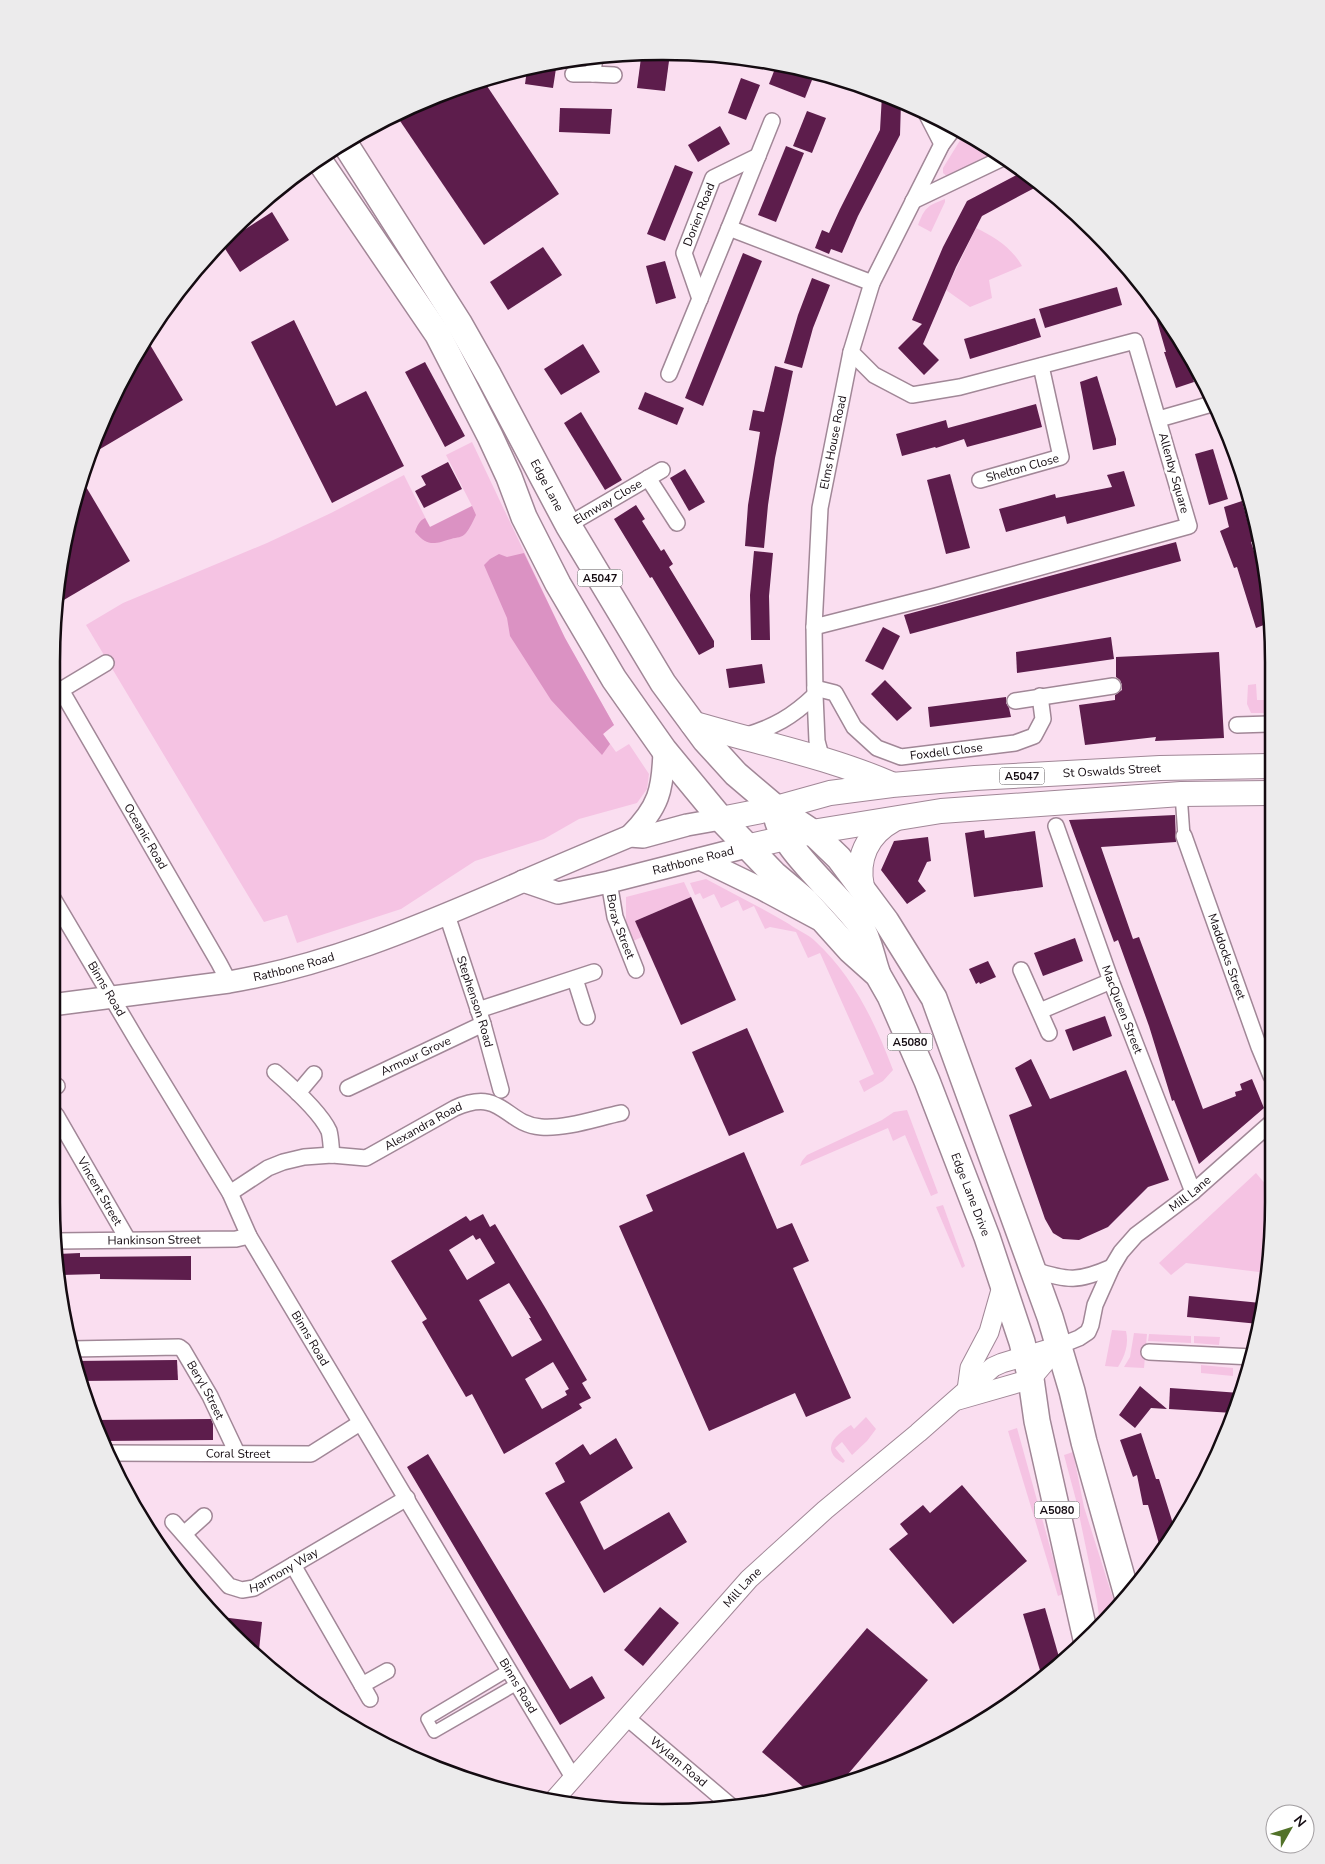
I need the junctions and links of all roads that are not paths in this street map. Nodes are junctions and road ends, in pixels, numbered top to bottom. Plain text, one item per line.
1 (594, 64) edge
2 (573, 74) dead end
3 (593, 74) junction
4 (614, 75) dead end
5 (772, 121) dead end
6 (931, 123) edge
7 (950, 133) edge
8 (942, 144) junction
9 (348, 149) edge
10 (758, 156) junction
11 (996, 161) edge
12 (323, 166) edge
13 (913, 201) junction
14 (730, 228) junction
15 (416, 255) junction
16 (872, 282) junction
17 (700, 299) junction
18 (438, 336) junction
19 (851, 352) junction
20 (1041, 366) junction
21 (668, 374) dead end
22 (1207, 405) edge
23 (1159, 419) junction
24 (662, 470) dead end
25 (648, 478) junction
26 (980, 480) dead end
27 (677, 523) dead end
28 (568, 525) junction
29 (814, 627) junction
30 (106, 663) dead end
31 (1113, 686) dead end
32 (60, 691) edge
33 (815, 692) junction
34 (1040, 696) junction
35 (60, 700) edge
36 (1015, 701) dead end
37 (692, 723) junction
38 (1265, 724) edge
39 (1237, 725) dead end
40 (740, 737) junction
41 (664, 750) junction
42 (825, 760) junction
43 (1265, 766) edge
44 (1002, 777) junction
45 (892, 785) junction
46 (1265, 793) edge
47 (1181, 794) junction
48 (1050, 803) junction
49 (1004, 806) junction
50 (776, 808) junction
51 (897, 818) junction
52 (721, 819) junction
53 (1056, 826) joint
54 (812, 832) junction
55 (630, 836) junction
56 (1184, 836) joint
57 (786, 837) junction
58 (746, 847) junction
59 (700, 859) junction
60 (524, 881) junction
61 (609, 882) junction
62 (862, 887) junction
63 (60, 910) edge
64 (447, 915) junction
65 (827, 924) junction
66 (636, 970) dead end
67 (1021, 970) dead end
68 (594, 972) dead end
69 (878, 975) junction
70 (574, 980) junction
71 (1110, 981) junction
72 (229, 982) junction
73 (112, 998) junction
74 (60, 1004) edge
75 (1040, 1011) junction
76 (481, 1017) junction
77 (587, 1017) dead end
78 (1049, 1033) dead end
79 (1265, 1060) edge
80 (275, 1072) dead end
81 (314, 1074) dead end
82 (348, 1088) dead end
83 (501, 1090) dead end
84 (298, 1093) junction
85 (621, 1113) dead end
86 (60, 1122) edge
87 (1265, 1128) edge
88 (332, 1155) junction
89 (1192, 1192) junction
90 (230, 1193) junction
91 (249, 1236) junction
92 (128, 1240) junction
93 (61, 1241) edge
94 (1112, 1267) junction
95 (1034, 1270) junction
96 (1003, 1283) junction
97 (1059, 1346) junction
98 (79, 1349) edge
99 (1149, 1352) dead end
100 (1244, 1357) edge
101 (1028, 1367) junction
102 (962, 1395) junction
103 (360, 1423) junction
104 (115, 1453) edge
105 (238, 1453) junction
106 (407, 1498) junction
107 (204, 1516) dead end
108 (293, 1565) junction
109 (1125, 1587) edge
110 (1084, 1632) edge
111 (509, 1670) junction
112 (387, 1671) dead end
113 (517, 1684) junction
114 (362, 1685) junction
115 (370, 1699) dead end
116 (626, 1717) junction
117 (574, 1779) junction
118 (559, 1795) edge
119 (725, 1801) edge

1 - 3 street
2 - 3 street
3 - 4 street
5 - 10 street
6 - 8 street
7 - 8 street, Elms House Road
8 - 13 street, Elms House Road
9 - 15 highway, Edge Lane / A5047
10 - 14 street
10 - 17 street, Dorien Road
11 - 13 street
12 - 18 highway, A5047
13 - 16 street, Elms House Road
14 - 16 street
14 - 17 street
15 - 18 highway
15 - 28 highway, Edge Lane / A5047
16 - 19 street, Elms House Road
17 - 21 street
18 - 41 highway, A5047
19 - 20 street, Allenby Square
19 - 29 street, Elms House Road
20 - 23 street, Allenby Square
20 - 26 street, Shelton Close
22 - 23 street
23 - 29 street, Allenby Square
24 - 25 street, Elmway Close
25 - 27 street, Elmway Close
25 - 28 street, Elmway Close
28 - 37 highway, Edge Lane / A5047
29 - 33 street, Elms House Road
30 - 32 street
31 - 34 street
33 - 34 street, Foxdell Close
33 - 40 street
33 - 42 street, Elms House Road
34 - 36 street
35 - 72 street, Oceanic Road
37 - 40 main road
37 - 50 highway, Edge Lane / A5047
38 - 39 street
40 - 42 main road
41 - 52 highway, A5047
41 - 55 main road
42 - 45 main road
43 - 44 main road, St Oswalds Street / A5047
44 - 45 main road, St Oswalds Street / A5047
44 - 49 main road, A5047
45 - 50 main road, St Oswalds Street / A5047
46 - 47 main road, A5047
47 - 48 main road, A5047
47 - 56 street
48 - 49 main road, A5047
48 - 53 street
49 - 51 main road, A5047
50 - 52 main road, A5047
50 - 54 highway, A5080
50 - 57 highway
51 - 54 main road, A5047
51 - 62 main road
52 - 55 main road, Rathbone Road
52 - 58 highway, Edge Lane Drive / A5080
53 - 71 street, MacQueen Street
54 - 57 main road, A5047
54 - 62 highway, A5080
55 - 60 main road, Rathbone Road
56 - 79 street, Maddocks Street
57 - 58 main road, A5047
57 - 69 highway
58 - 59 main road, Rathbone Road
58 - 65 highway, Edge Lane Drive / A5080
59 - 61 main road, Rathbone Road
59 - 65 main road
60 - 61 main road, Rathbone Road
60 - 64 main road, Rathbone Road
61 - 66 street, Borax Street
62 - 95 highway, A5080
63 - 73 street, Binns Road
64 - 72 main road, Rathbone Road
64 - 76 street, Stephenson Road
65 - 69 highway, Edge Lane Drive / A5080
67 - 75 street
68 - 70 street, Armour Grove
69 - 96 highway, Edge Lane Drive / A5080
70 - 76 street, Armour Grove
70 - 77 street
71 - 75 street
71 - 89 street, MacQueen Street
72 - 73 main road, Rathbone Road
73 - 74 main road, Rathbone Road
73 - 90 street, Binns Road
75 - 78 street
76 - 82 street, Armour Grove
76 - 83 street, Stephenson Road
80 - 84 street
81 - 84 street
84 - 88 street
85 - 88 street, Alexandra Road
86 - 92 street, Vincent Street
87 - 89 street, Mill Lane
88 - 90 street, Alexandra Road
89 - 94 street, Mill Lane
90 - 91 street, Binns Road
91 - 92 street, Hankinson Street
91 - 103 street, Binns Road
92 - 93 street, Hankinson Street
94 - 95 street
94 - 97 street, Mill Lane
95 - 97 highway, A5080
96 - 101 highway, Edge Lane Drive / A5080
96 - 102 street
97 - 101 street
97 - 109 highway, A5080
98 - 105 street, Beryl Street
99 - 100 street
101 - 102 street, Mill Lane
101 - 110 highway, Edge Lane Drive / A5080
102 - 116 street, Mill Lane
103 - 105 street, Coral Street
103 - 106 street, Binns Road
104 - 105 street, Coral Street
106 - 108 street, Harmony Way
106 - 111 street, Binns Road
107 - 108 street, Harmony Way
108 - 114 street
111 - 113 street, Binns Road
111 - 113 street
112 - 114 street
113 - 117 street, Binns Road
114 - 115 street
116 - 117 street, Mill Lane
116 - 119 street, Wylam Road
117 - 118 street, Mill Lane

